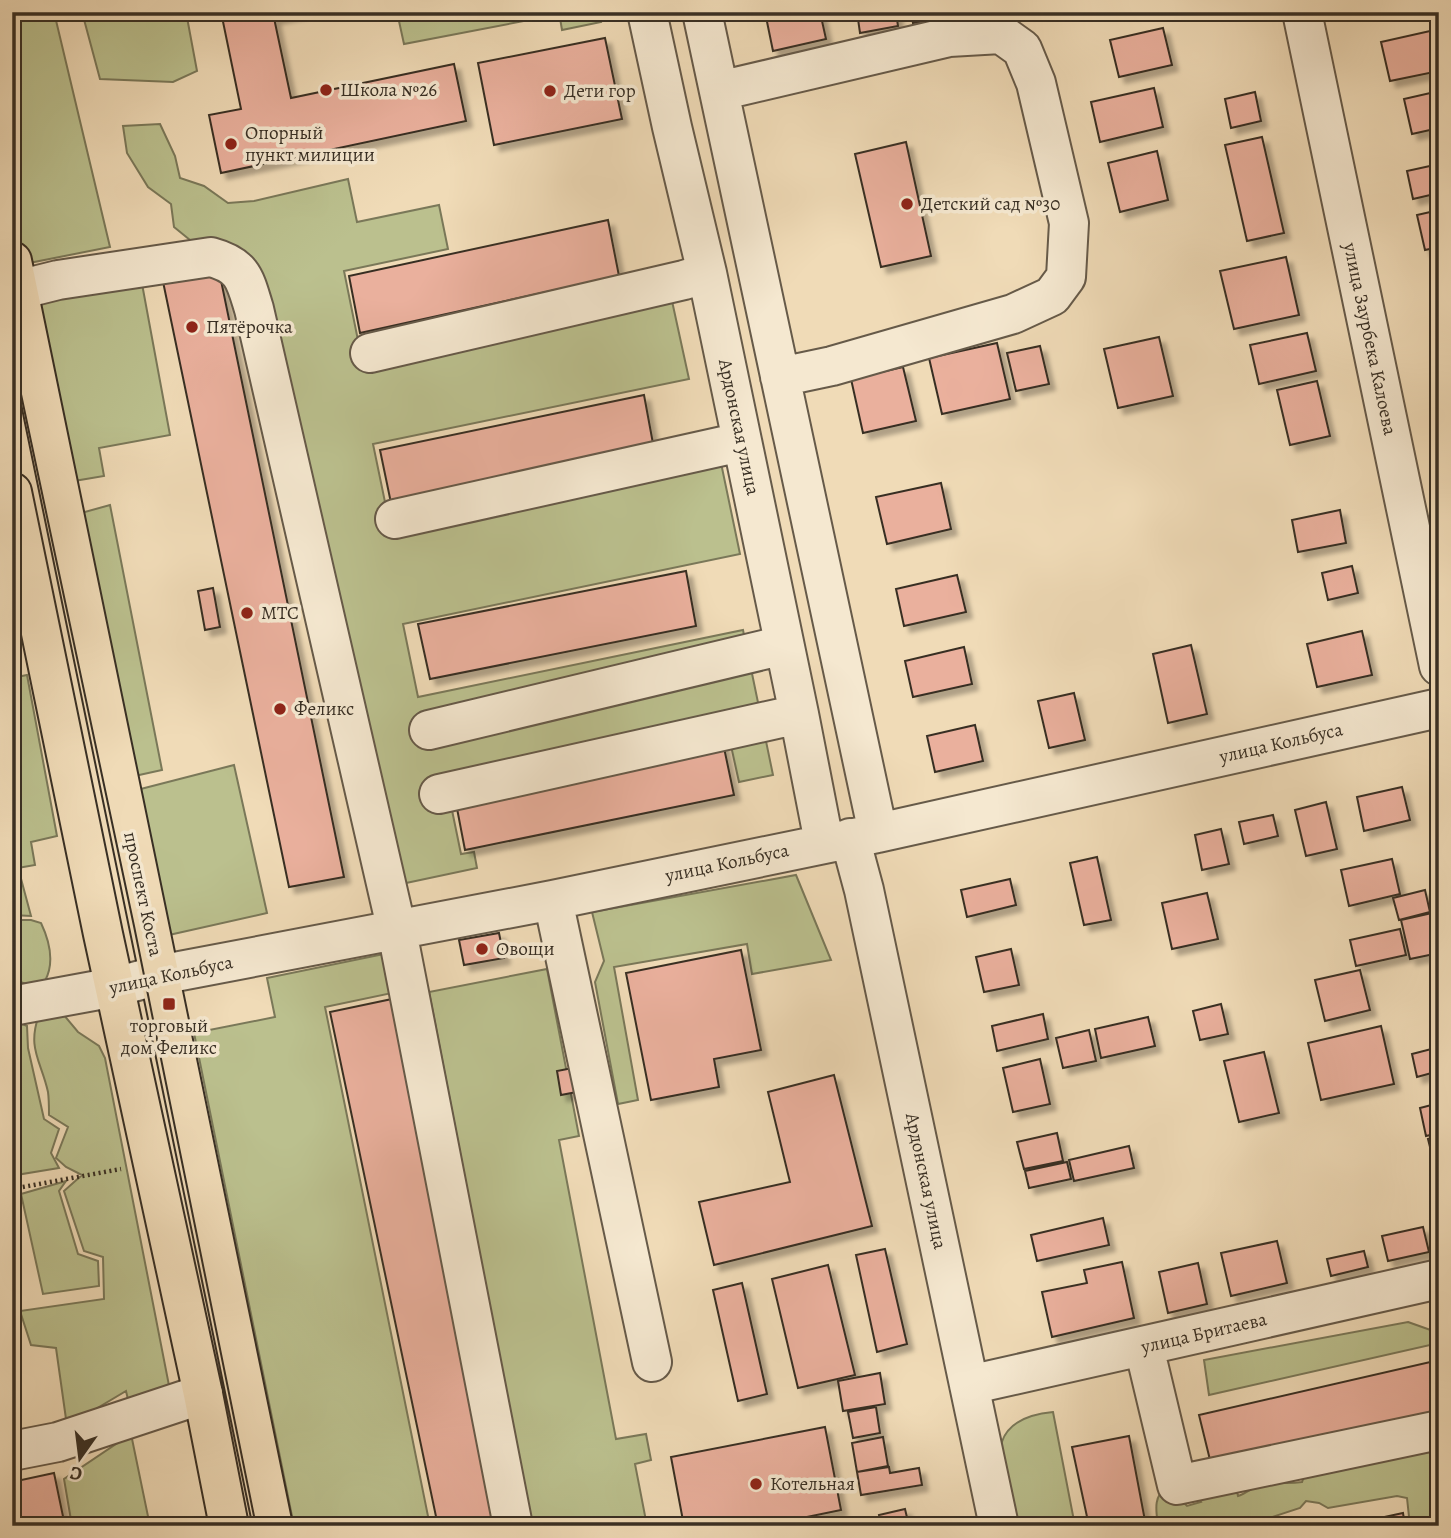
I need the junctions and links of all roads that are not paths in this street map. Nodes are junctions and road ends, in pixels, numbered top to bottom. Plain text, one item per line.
1 (647, 12) edge
2 (702, 12) edge
3 (1302, 12) edge
4 (719, 91) junction
5 (707, 273) junction
6 (15, 275) edge
7 (370, 353) dead end
8 (780, 377) junction
9 (741, 442) junction
10 (12, 492) edge
11 (394, 519) dead end
12 (784, 645) junction
13 (1439, 666) edge
14 (1439, 708) edge
15 (799, 714) junction
16 (429, 730) dead end
17 (439, 794) dead end
18 (851, 838) junction
19 (553, 900) junction
20 (397, 931) junction
21 (159, 975) junction
22 (115, 987) junction
23 (12, 1006) edge
24 (1439, 1279) edge
25 (1144, 1347) junction
26 (652, 1362) dead end
27 (969, 1385) junction
28 (203, 1394) junction
29 (1439, 1430) edge
30 (12, 1451) edge
31 (229, 1526) edge
32 (273, 1526) edge
33 (513, 1526) edge
34 (999, 1526) edge

1 - 5 street, Ардонская улица
2 - 4 street, Ардонская улица
3 - 13 street, улица Заурбека Калоева
4 - 8 street, Ардонская улица
4 - 8 street
5 - 7 street
5 - 9 street, Ардонская улица
6 - 20 street
6 - 21 main road, проспект Коста
8 - 18 street, Ардонская улица
9 - 11 street
9 - 12 street, Ардонская улица
10 - 22 main road
12 - 15 street, Ардонская улица
12 - 16 street
14 - 18 street, улица Кольбуса
15 - 17 street
15 - 18 street, Ардонская улица
18 - 19 street, улица Кольбуса
18 - 27 street, Ардонская улица
19 - 20 street, улица Кольбуса
19 - 26 street
20 - 21 street, улица Кольбуса
20 - 33 street
21 - 22 street, улица Кольбуса
21 - 32 main road, проспект Коста
22 - 23 street, улица Кольбуса
22 - 28 main road
24 - 25 street, улица Бритаева
25 - 27 street, улица Бритаева
25 - 29 street
27 - 34 street, Ардонская улица
28 - 30 street
28 - 31 main road

